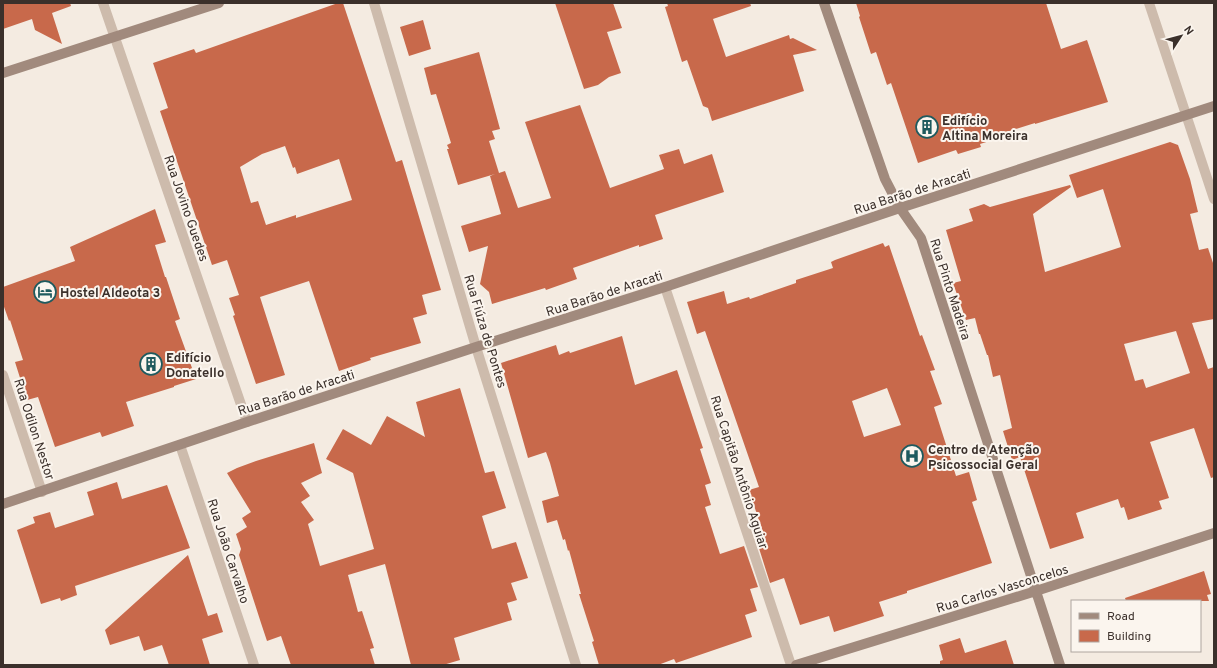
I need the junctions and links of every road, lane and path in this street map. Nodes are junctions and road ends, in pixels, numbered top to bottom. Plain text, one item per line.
1 (103, 3) edge
2 (219, 3) edge
3 (374, 3) edge
4 (824, 3) edge
5 (1149, 3) edge
6 (114, 37) junction
7 (3, 73) edge
8 (1214, 106) edge
9 (1186, 116) junction
10 (1214, 199) edge
11 (900, 208) junction
12 (665, 287) junction
13 (476, 347) junction
14 (3, 374) edge
15 (247, 422) junction
16 (180, 445) junction
17 (42, 492) junction
18 (3, 504) edge
19 (1214, 533) edge
20 (1036, 591) junction
21 (254, 665) edge
22 (576, 665) edge
23 (791, 665) edge
24 (796, 665) edge
25 (1060, 665) edge

1 - 6 street, Rua Jovino Guedes
2 - 6 street
3 - 13 street, Rua Fiúza de Pontes
4 - 11 street, Rua Pinto Madeira
5 - 9 street
6 - 7 street
6 - 15 street, Rua Jovino Guedes
8 - 9 street, Rua Barão de Aracati
9 - 10 street
9 - 11 street, Rua Barão de Aracati
11 - 12 street, Rua Barão de Aracati
11 - 20 street, Rua Pinto Madeira
12 - 13 street, Rua Barão de Aracati
12 - 23 street, Rua Capitão Antônio Aguiar
13 - 15 street, Rua Barão de Aracati
13 - 22 street, Rua Fiúza de Pontes
14 - 17 street, Rua Odilon Nestor
15 - 16 street, Rua Barão de Aracati
16 - 17 street, Rua Barão de Aracati
16 - 21 street, Rua João Carvalho
17 - 18 street, Rua Barão de Aracati
19 - 20 street, Rua Carlos Vasconcelos
20 - 24 street, Rua Carlos Vasconcelos
20 - 25 street, Rua Pinto Madeira

